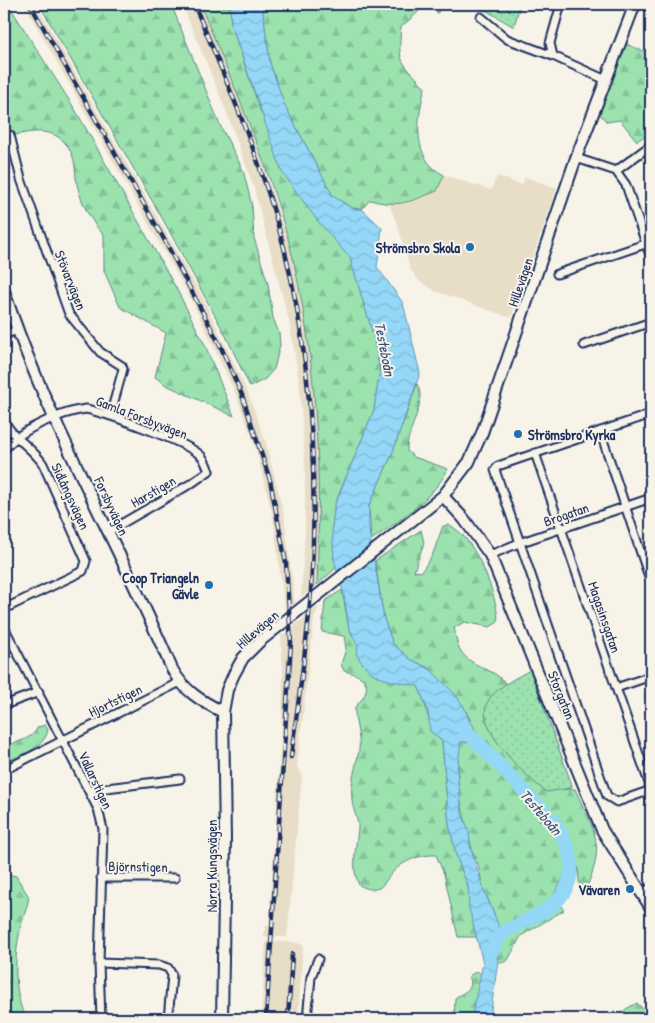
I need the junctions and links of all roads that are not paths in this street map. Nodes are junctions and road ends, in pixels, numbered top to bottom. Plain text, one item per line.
1 (561, 4) edge
2 (635, 4) edge
3 (481, 18) dead end
4 (553, 56) junction
5 (606, 80) junction
6 (10, 134) dead end
7 (651, 145) edge
8 (576, 158) junction
9 (616, 171) junction
10 (649, 243) edge
11 (651, 258) edge
12 (557, 274) dead end
13 (4, 291) edge
14 (651, 322) edge
15 (17, 330) junction
16 (4, 335) edge
17 (584, 345) dead end
18 (651, 414) edge
19 (110, 416) junction
20 (56, 417) junction
21 (4, 420) edge
22 (600, 431) junction
23 (16, 438) junction
24 (4, 450) edge
25 (535, 453) junction
26 (209, 471) joint
27 (442, 496) junction
28 (651, 498) edge
29 (626, 507) junction
30 (561, 529) junction
31 (109, 531) junction
32 (519, 543) junction
33 (490, 556) junction
34 (651, 583) edge
35 (4, 609) edge
36 (4, 627) edge
37 (651, 676) edge
38 (180, 682) junction
39 (616, 688) junction
40 (39, 692) junction
41 (4, 705) edge
42 (223, 712) junction
43 (63, 740) junction
44 (4, 770) edge
45 (180, 780) dead end
46 (90, 790) junction
47 (651, 790) edge
48 (100, 878) junction
49 (175, 878) dead end
50 (651, 888) edge
51 (641, 892) junction
52 (651, 908) edge
53 (318, 959) dead end
54 (99, 963) junction
55 (101, 1019) edge
56 (168, 1019) edge
57 (222, 1019) edge
58 (307, 1019) edge

1 - 4 street
2 - 5 street, Hillevägen
3 - 4 street
4 - 5 street
5 - 8 street, Hillevägen
6 - 19 street, Stövarvägen
7 - 9 street
8 - 9 street
8 - 27 street, Hillevägen
9 - 10 street
10 - 11 street
10 - 12 street
13 - 15 street, Forsbyvägen
14 - 17 street
15 - 16 street
15 - 20 street, Forsbyvägen
18 - 22 street
19 - 20 street, Gamla Forsbyvägen
19 - 26 street, Gamla Forsbyvägen
20 - 23 street
20 - 31 street, Forsbyvägen
21 - 23 street, Sidlångsvägen
22 - 25 street
22 - 29 street
23 - 24 street
23 - 35 street, Sidlångsvägen
25 - 30 street, Magasinsgatan
25 - 32 street
26 - 31 street, Harstigen
27 - 33 street, Storgatan
27 - 42 street, Hillevägen
28 - 29 street, Brogatan
29 - 30 street, Brogatan
29 - 34 street
30 - 32 street, Brogatan
30 - 39 street, Magasinsgatan
31 - 38 street, Forsbyvägen
32 - 33 street, Brogatan
32 - 47 street
33 - 51 street, Storgatan
36 - 40 street, Vallarstigen
37 - 39 street
38 - 42 street, Forsbyvägen
38 - 43 street, Hjortstigen
39 - 47 street, Magasinsgatan
40 - 41 street
40 - 43 street, Vallarstigen
42 - 57 street, Norra Kungsvägen
43 - 44 street, Hjortstigen
43 - 46 street, Vallarstigen
45 - 46 street
46 - 48 street, Vallarstigen
48 - 49 street, Björnstigen
48 - 54 street, Vallarstigen
50 - 51 street
51 - 52 street, Storgatan
53 - 58 street
54 - 55 street, Vallarstigen
54 - 56 street

